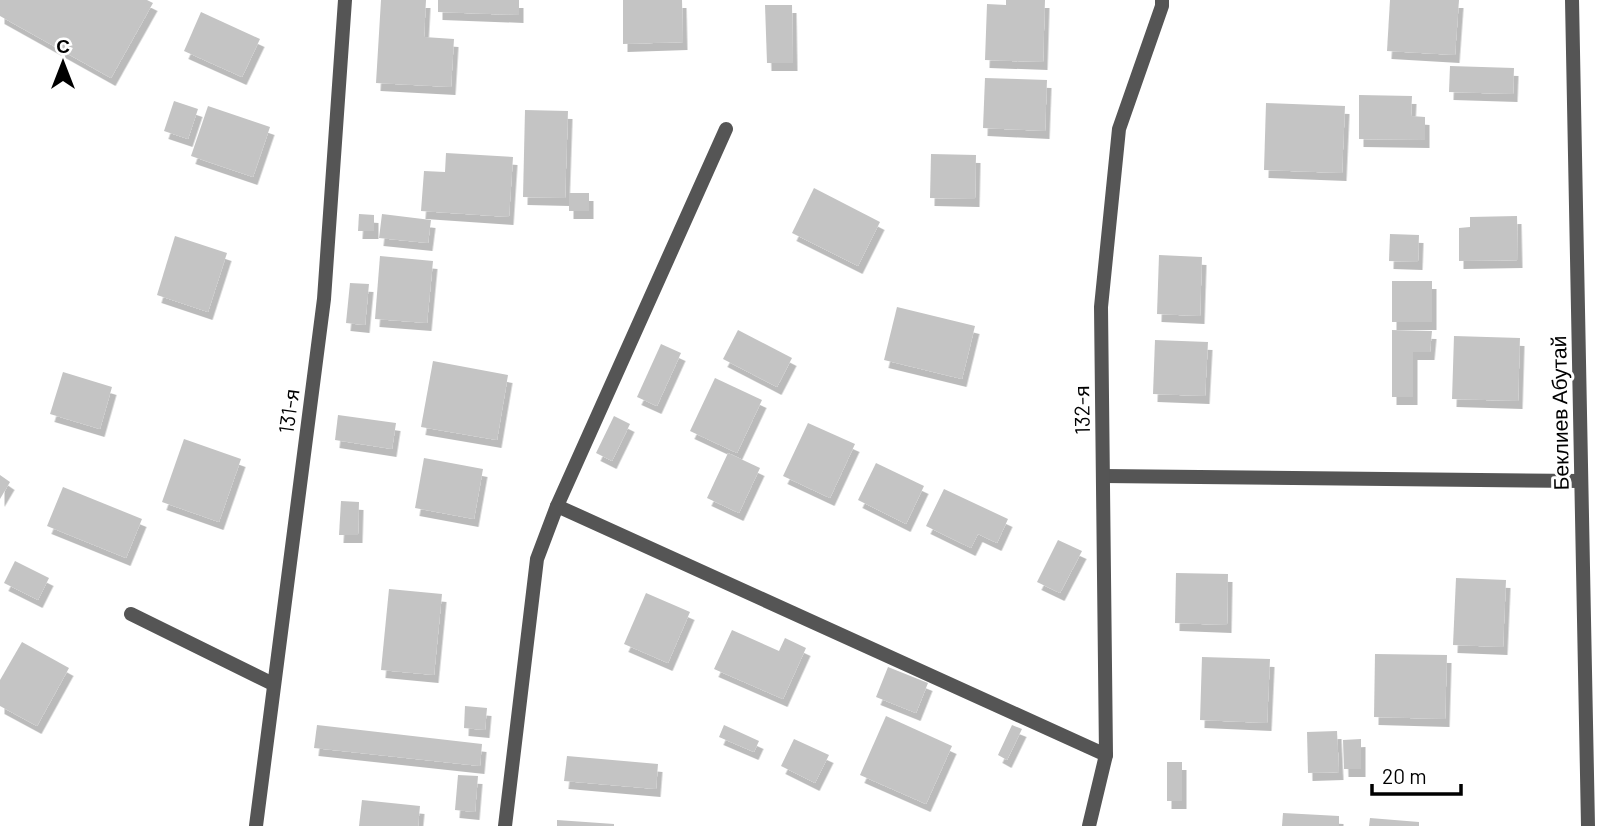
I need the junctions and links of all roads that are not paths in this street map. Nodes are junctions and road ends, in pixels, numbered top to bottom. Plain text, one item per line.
1 (345, 0) edge
2 (1162, 0) edge
3 (1572, 0) edge
4 (726, 129) dead end
5 (1103, 476) junction
6 (1581, 481) junction
7 (557, 506) junction
8 (131, 614) dead end
9 (274, 684) junction
10 (1106, 755) junction
11 (256, 826) edge
12 (505, 826) edge
13 (1089, 826) edge
14 (1588, 826) edge

1 - 9 street, 131-я
2 - 5 street, 132-я
3 - 6 street, Беклиев Абутай
4 - 7 street
5 - 6 street
5 - 10 street, 132-я
6 - 14 street, Беклиев Абутай
7 - 10 street
7 - 12 street
8 - 9 street
9 - 11 street, 131-я
10 - 13 street, 132-я

